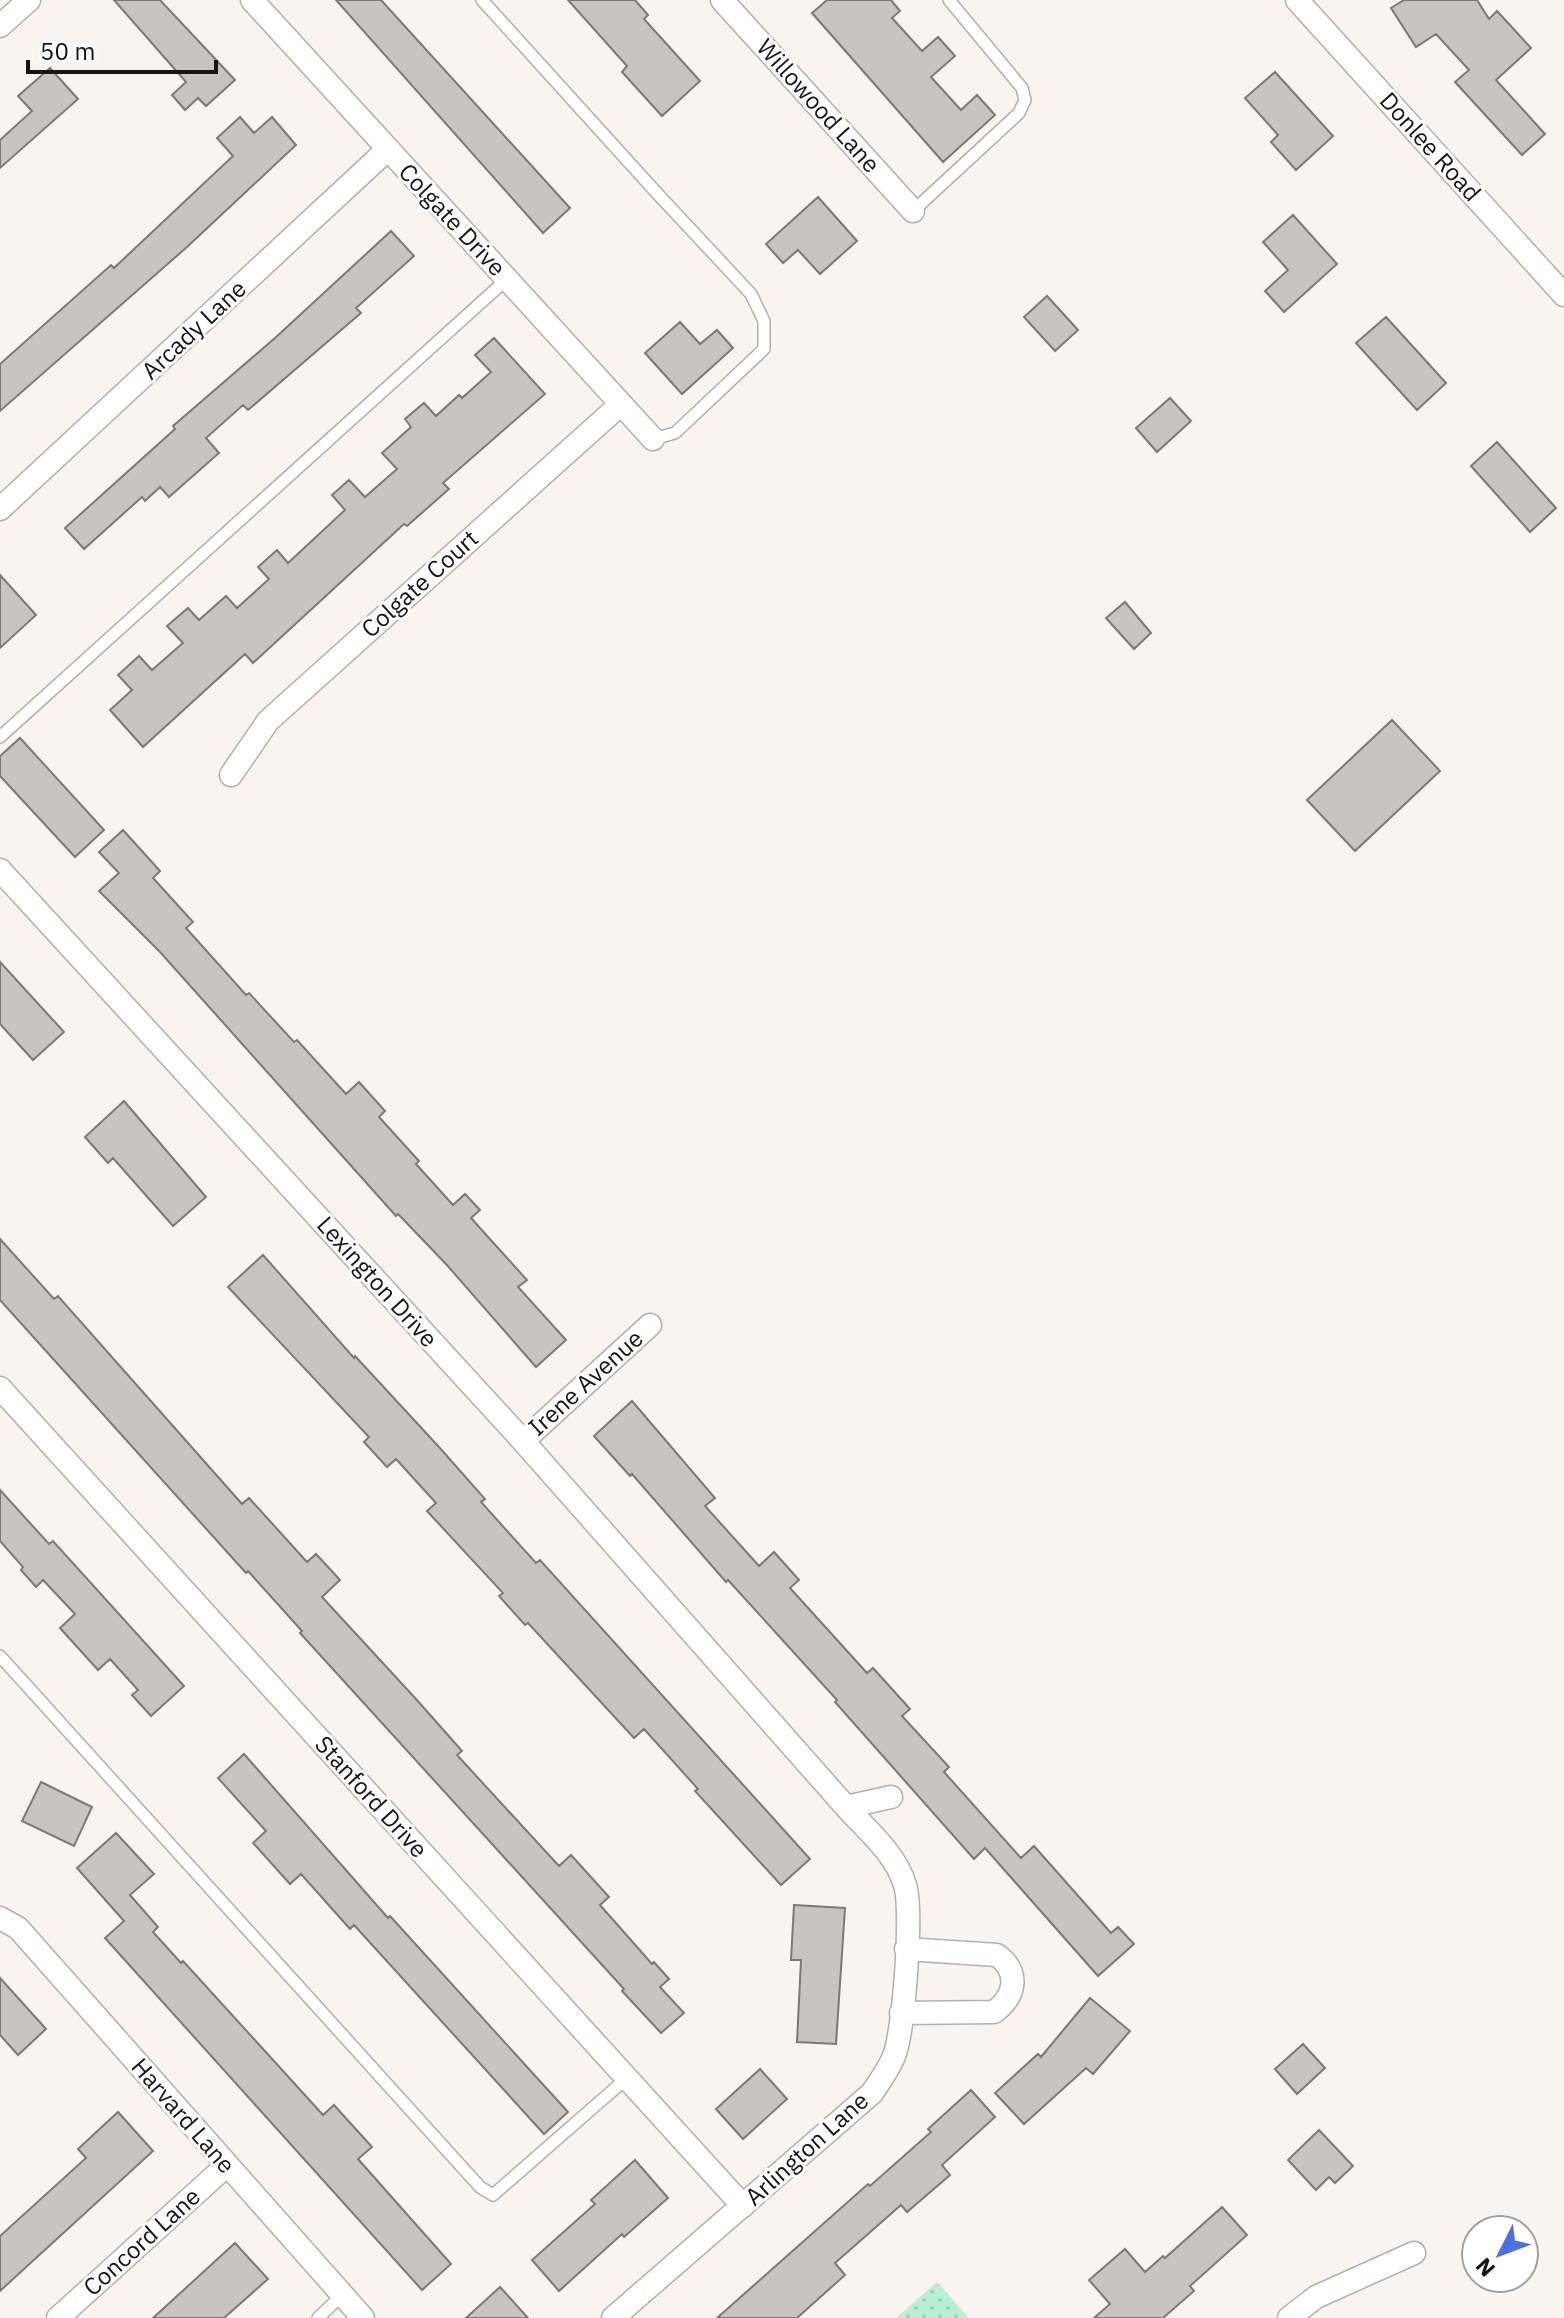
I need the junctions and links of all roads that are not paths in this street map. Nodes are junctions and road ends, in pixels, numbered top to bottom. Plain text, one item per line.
1 (252, 0) edge
2 (482, 0) edge
3 (722, 0) edge
4 (949, 0) edge
5 (1297, 0) edge
6 (19, 3) edge
7 (0, 26) edge
8 (387, 150) junction
9 (913, 211) joint
10 (507, 279) junction
11 (1564, 295) edge
12 (621, 404) junction
13 (653, 439) joint
14 (0, 509) edge
15 (0, 737) edge
16 (231, 775) dead end
17 (0, 870) edge
18 (650, 1325) dead end
19 (0, 1388) edge
20 (523, 1441) junction
21 (1, 1660) edge
22 (750, 1698) joint
23 (891, 1797) dead end
24 (846, 1807) junction
25 (0, 1918) edge
26 (906, 1949) junction
27 (901, 2013) junction
28 (627, 2078) junction
29 (226, 2166) junction
30 (743, 2206) junction
31 (1414, 2253) dead end
32 (342, 2295) junction
33 (58, 2318) edge
34 (318, 2318) edge
35 (363, 2318) edge
36 (613, 2318) edge
37 (1289, 2318) edge

1 - 8 street, Colgate Drive
2 - 13 lane
3 - 9 street, Willowood Lane
4 - 9 lane
5 - 11 street, Donlee Road
6 - 7 street
8 - 10 street, Colgate Drive
8 - 14 street, Arcady Lane
10 - 12 street, Colgate Drive
10 - 15 lane
12 - 13 street, Colgate Drive
12 - 16 street, Colgate Court
17 - 20 street, Lexington Drive
18 - 20 street, Irene Avenue
19 - 28 street, Stanford Drive
20 - 22 street, Lexington Drive
21 - 28 lane
22 - 24 street, Arlington Lane
23 - 24 street
24 - 26 street, Arlington Lane
25 - 29 street, Harvard Lane
26 - 27 street, Arlington Lane
26 - 27 street
27 - 30 street, Arlington Lane
28 - 30 street, Stanford Drive
29 - 32 street, Harvard Lane
29 - 33 street, Concord Lane
30 - 36 street, Arlington Lane
31 - 37 street
32 - 34 lane
32 - 35 street, Harvard Lane

